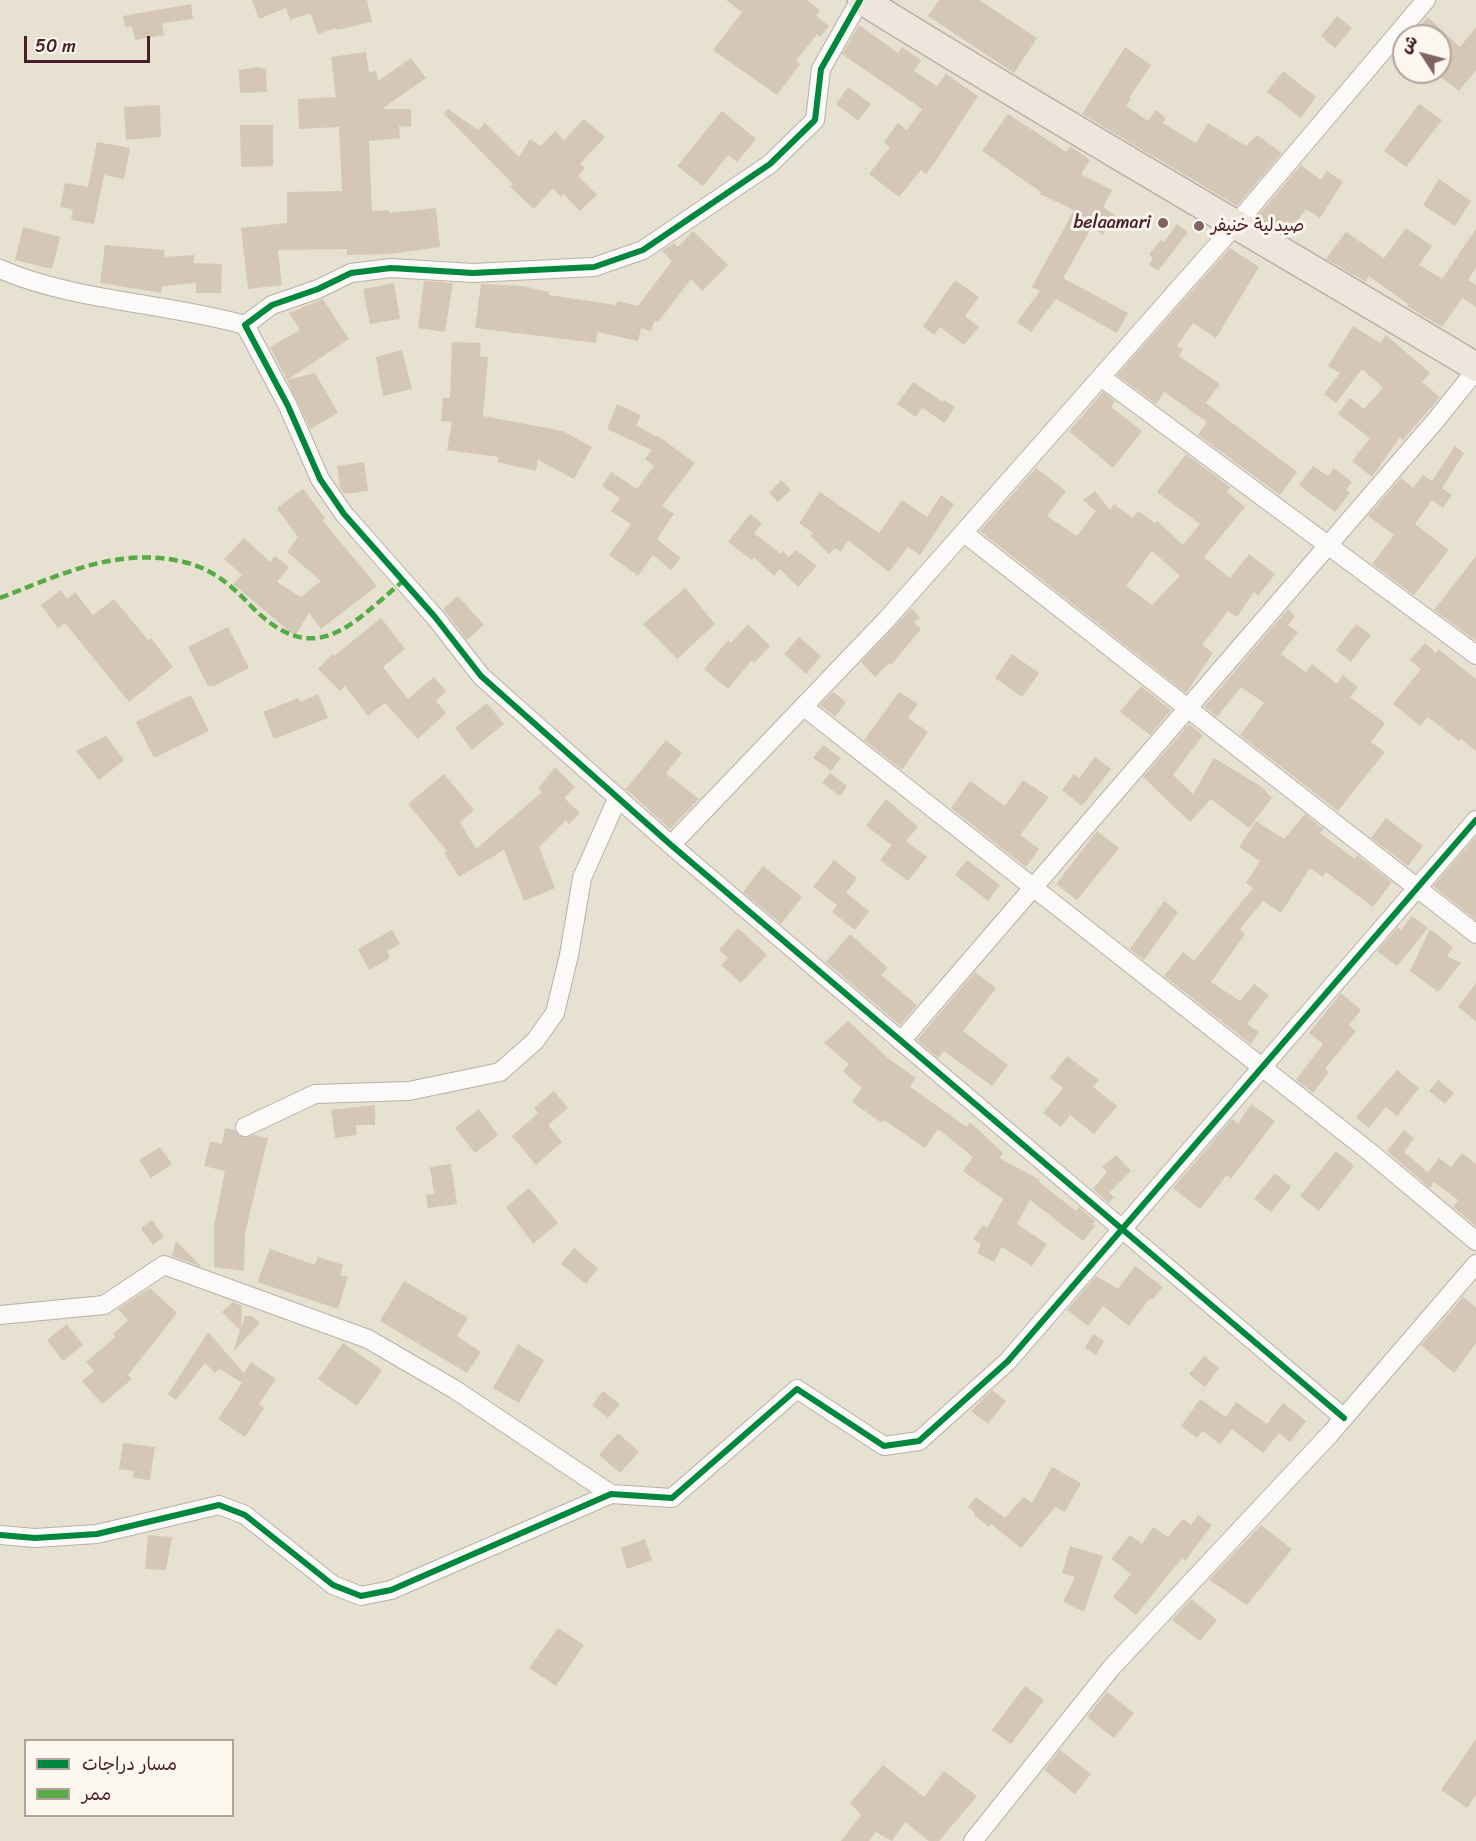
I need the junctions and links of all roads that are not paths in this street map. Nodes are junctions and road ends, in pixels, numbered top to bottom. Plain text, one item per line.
1 (861, 0) edge
2 (1426, 0) edge
3 (1237, 223) junction
4 (0, 269) edge
5 (245, 325) junction
6 (1476, 369) edge
7 (1101, 377) junction
8 (964, 532) junction
9 (1329, 545) junction
10 (1476, 655) edge
11 (804, 707) junction
12 (1188, 709) junction
13 (618, 797) junction
14 (1476, 820) edge
15 (671, 845) junction
16 (1034, 887) junction
17 (1417, 888) junction
18 (1476, 934) edge
19 (902, 1041) junction
20 (1262, 1067) junction
21 (245, 1127) dead end
22 (1122, 1229) junction
23 (1476, 1241) edge
24 (1476, 1263) edge
25 (0, 1315) edge
26 (1344, 1418) junction
27 (611, 1494) junction
28 (0, 1535) edge
29 (973, 1841) edge

1 - 3 main road
1 - 5 street
2 - 3 street
3 - 6 main road
3 - 7 street
4 - 5 street
5 - 13 street
6 - 9 street
7 - 8 street
7 - 9 street
8 - 11 street
8 - 12 street
9 - 10 street
9 - 12 street
11 - 15 street
11 - 16 street
12 - 16 street
12 - 17 street
13 - 15 street
13 - 21 street
14 - 17 street
15 - 19 street
16 - 19 street
16 - 20 street
17 - 18 street
17 - 20 street
19 - 22 street
20 - 22 street
20 - 23 street
22 - 26 street
22 - 27 street
24 - 26 street
25 - 27 street
26 - 29 street
27 - 28 street

